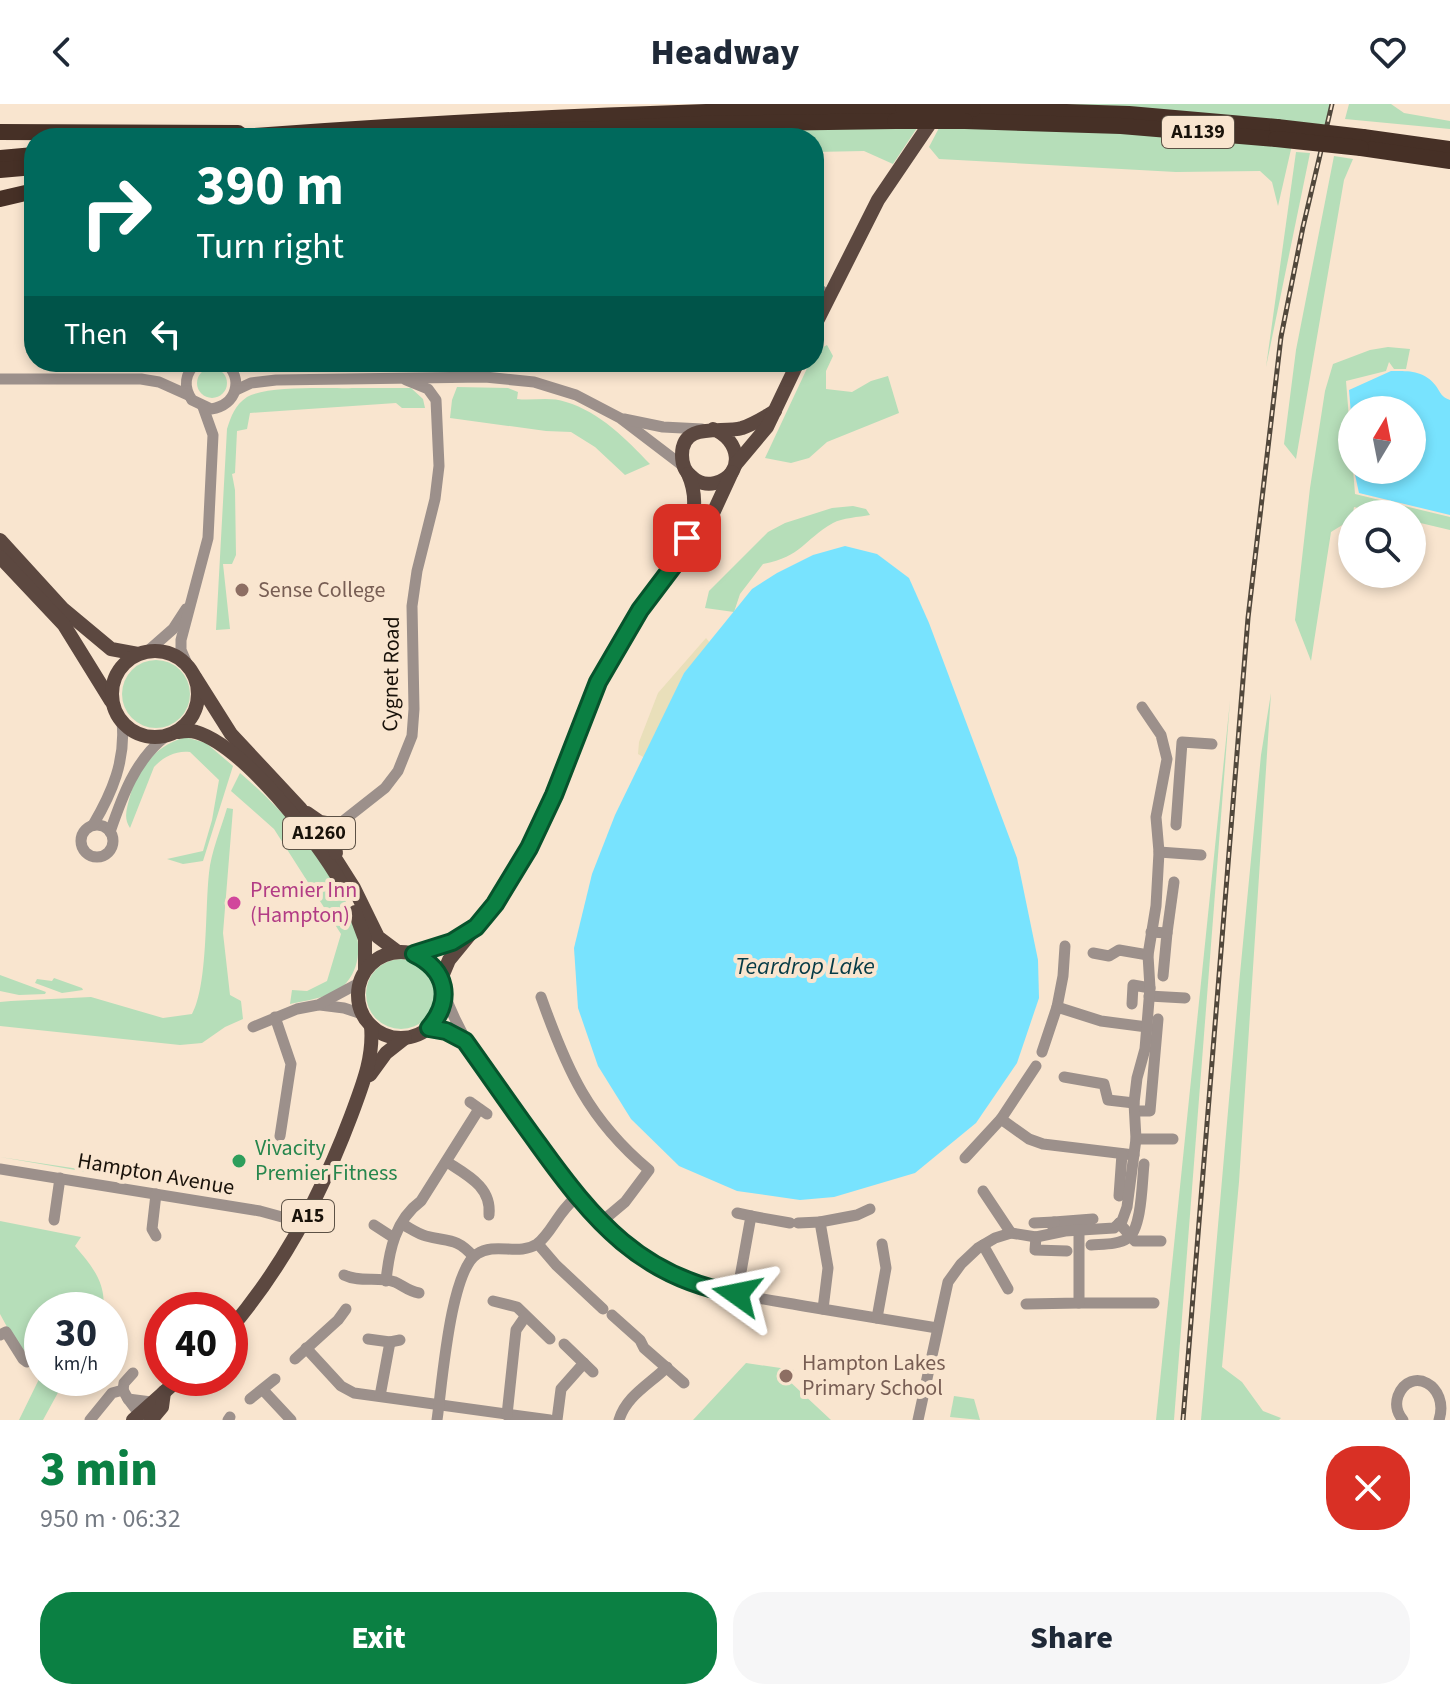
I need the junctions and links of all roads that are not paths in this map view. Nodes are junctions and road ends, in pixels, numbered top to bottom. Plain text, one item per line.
1 (944, 104) edge
2 (899, 114) junction
3 (378, 128) edge
4 (620, 128) edge
5 (0, 132) edge
6 (24, 132) edge
7 (1362, 142) junction
8 (1450, 146) edge
9 (24, 156) edge
10 (0, 158) edge
11 (1450, 161) edge
12 (24, 168) edge
13 (0, 170) edge
14 (24, 193) edge
15 (0, 199) edge
16 (824, 293) edge
17 (828, 296) junction
18 (824, 305) edge
19 (185, 372) edge
20 (191, 372) edge
21 (233, 372) edge
22 (239, 372) edge
23 (793, 372) edge
24 (380, 378) junction
25 (463, 378) junction
26 (0, 379) edge
27 (276, 380) junction
28 (406, 380) junction
29 (159, 382) junction
30 (236, 390) junction
31 (188, 395) junction
32 (436, 400) junction
33 (225, 404) junction
34 (203, 407) junction
35 (775, 411) junction
36 (620, 418) junction
37 (709, 429) junction
38 (213, 435) junction
39 (734, 468) junction
40 (686, 470) junction
41 (0, 540) edge
42 (0, 557) edge
43 (680, 557) junction
44 (197, 583) junction
45 (143, 653) junction
46 (187, 664) junction
47 (195, 677) junction
48 (113, 705) junction
49 (1142, 707) dead end
50 (122, 722) junction
51 (171, 734) junction
52 (1212, 744) dead end
53 (1166, 772) junction
54 (1181, 775) junction
55 (300, 808) junction
56 (93, 825) junction
57 (338, 825) junction
58 (1176, 825) dead end
59 (110, 832) junction
60 (1159, 852) junction
61 (1201, 855) dead end
62 (338, 860) junction
63 (1174, 882) dead end
64 (476, 927) junction
65 (1151, 932) junction
66 (1167, 933) junction
67 (1065, 946) dead end
68 (398, 952) junction
69 (1093, 953) dead end
70 (414, 954) junction
71 (1148, 955) junction
72 (362, 976) junction
73 (1163, 976) dead end
74 (443, 985) junction
75 (1150, 992) junction
76 (1185, 998) dead end
77 (541, 1001) dead end
78 (1132, 1004) dead end
79 (318, 1005) junction
80 (1057, 1007) junction
81 (275, 1017) junction
82 (1158, 1019) dead end
83 (366, 1020) junction
84 (253, 1027) dead end
85 (1147, 1027) junction
86 (429, 1028) junction
87 (405, 1038) junction
88 (465, 1041) junction
89 (1042, 1052) dead end
90 (1036, 1066) dead end
91 (1140, 1067) junction
92 (1154, 1070) junction
93 (1064, 1077) dead end
94 (361, 1089) junction
95 (1134, 1107) junction
96 (478, 1108) dead end
97 (1001, 1119) junction
98 (280, 1136) dead end
99 (1136, 1139) junction
100 (1173, 1139) dead end
101 (1128, 1154) junction
102 (965, 1158) dead end
103 (447, 1162) junction
104 (1144, 1164) dead end
105 (0, 1169) edge
106 (60, 1178) junction
107 (983, 1191) dead end
108 (156, 1194) junction
109 (1119, 1196) dead end
110 (577, 1197) junction
111 (870, 1209) dead end
112 (737, 1213) dead end
113 (489, 1215) dead end
114 (751, 1216) junction
115 (1093, 1219) dead end
116 (54, 1220) dead end
117 (820, 1222) junction
118 (304, 1223) junction
119 (600, 1223) junction
120 (1034, 1223) dead end
121 (1119, 1223) junction
122 (402, 1224) junction
123 (374, 1225) dead end
124 (1054, 1228) junction
125 (1079, 1230) junction
126 (1011, 1233) junction
127 (156, 1236) dead end
128 (1036, 1237) junction
129 (1132, 1237) junction
130 (394, 1238) junction
131 (1161, 1241) dead end
132 (538, 1244) junction
133 (882, 1244) dead end
134 (983, 1245) junction
135 (1091, 1245) dead end
136 (1067, 1251) dead end
137 (473, 1256) junction
138 (344, 1275) dead end
139 (386, 1281) junction
140 (1008, 1289) dead end
141 (419, 1293) dead end
142 (737, 1294) junction
143 (493, 1301) dead end
144 (1079, 1303) junction
145 (1154, 1303) dead end
146 (1026, 1304) dead end
147 (248, 1308) edge
148 (346, 1309) dead end
149 (823, 1309) junction
150 (525, 1317) junction
151 (877, 1318) junction
152 (937, 1328) junction
153 (0, 1335) edge
154 (368, 1339) dead end
155 (550, 1339) dead end
156 (564, 1344) dead end
157 (306, 1348) junction
158 (295, 1359) dead end
159 (24, 1360) edge
160 (667, 1367) junction
161 (133, 1373) dead end
162 (128, 1379) edge
163 (275, 1379) dead end
164 (684, 1383) dead end
165 (263, 1390) junction
166 (110, 1396) edge
167 (127, 1396) edge
168 (128, 1396) edge
169 (159, 1396) edge
170 (163, 1396) edge
171 (380, 1396) junction
172 (250, 1399) dead end
173 (151, 1402) junction
174 (439, 1405) junction
175 (1447, 1405) edge
176 (510, 1417) edge
177 (1450, 1418) edge
178 (142, 1419) edge
179 (90, 1420) edge
180 (291, 1420) edge
181 (437, 1420) edge
182 (550, 1420) edge
183 (557, 1420) edge
184 (619, 1420) edge
185 (918, 1420) edge
186 (1403, 1420) edge
187 (1439, 1420) edge

1 - 17 main road
2 - 3 highway, A1139
2 - 4 highway, A1139
2 - 7 highway, A1139, bridge
5 - 6 highway
7 - 8 highway, A1139
7 - 11 highway, A1139
9 - 10 highway
12 - 13 highway
14 - 15 highway
16 - 17 street
17 - 18 main road
19 - 29 street
20 - 31 street
21 - 30 street
22 - 27 street
23 - 35 main road
24 - 25 street
24 - 27 street
24 - 28 street
25 - 28 street
25 - 32 street
25 - 36 street
26 - 29 street
27 - 30 street
28 - 32 street
29 - 31 street
30 - 33 street
31 - 34 street
32 - 57 street, Cygnet Road
33 - 34 street
33 - 38 street
34 - 38 street
35 - 37 main road
35 - 39 main road
36 - 37 street
36 - 40 street
37 - 39 main road
37 - 40 main road
38 - 44 street
39 - 40 main road
39 - 43 main road
40 - 43 main road
41 - 45 main road
42 - 48 main road
43 - 64 main road
44 - 45 street
44 - 46 street
45 - 46 main road
45 - 48 main road
46 - 47 main road
47 - 51 main road
47 - 55 main road, A1260
48 - 50 main road
49 - 53 street
50 - 51 main road
50 - 56 street
51 - 59 street
51 - 72 main road, A1260
52 - 54 street
53 - 54 street
53 - 60 street
54 - 58 street
55 - 57 main road
55 - 62 main road, A1260
56 - 59 street
56 - 59 street
57 - 62 main road
60 - 61 street
60 - 65 street
62 - 68 main road, A1260
63 - 66 street
64 - 70 main road
64 - 74 main road
65 - 66 street
65 - 71 street
66 - 73 street
67 - 80 street
68 - 70 main road
68 - 72 main road
69 - 71 street
70 - 74 main road
71 - 75 street
72 - 79 street
72 - 83 main road
74 - 86 main road
74 - 88 street
75 - 76 street
75 - 78 street
75 - 85 street
77 - 119 street
79 - 81 street
79 - 83 street
80 - 85 street
80 - 89 street
81 - 84 street
81 - 98 street
82 - 92 street
83 - 87 main road
83 - 94 main road, A15
85 - 91 street
86 - 87 main road
86 - 88 street
87 - 94 main road, A15
88 - 110 street
90 - 97 street
91 - 92 street
91 - 95 street
92 - 95 street
93 - 95 street
94 - 118 main road, A15
95 - 99 street
96 - 103 street
97 - 101 street
97 - 102 street
99 - 100 street
99 - 101 street
101 - 109 street
101 - 121 street
103 - 113 street
103 - 122 street
104 - 129 street
105 - 106 street, Hampton Avenue
106 - 108 street, Hampton Avenue
106 - 116 street
107 - 126 street
108 - 118 street, Hampton Avenue
108 - 127 street
110 - 119 street
110 - 132 street
111 - 117 street
112 - 114 street
114 - 117 street
114 - 142 street
115 - 124 street
117 - 149 street
118 - 147 main road, A15
119 - 142 street
120 - 124 street
121 - 125 street
121 - 129 street
122 - 130 street
122 - 137 street
123 - 130 street
124 - 125 street
124 - 128 street
125 - 144 street
126 - 128 street
126 - 134 street
128 - 136 street
129 - 131 street
129 - 135 street
130 - 139 street
132 - 137 street
132 - 160 street
133 - 151 street
134 - 140 street
134 - 152 street
137 - 174 street
138 - 139 street
139 - 141 street
142 - 149 street
143 - 150 street
144 - 145 street
144 - 146 street
148 - 157 street
149 - 151 street
150 - 155 street
150 - 176 street
151 - 152 street
152 - 185 street
153 - 159 street
154 - 171 street
156 - 183 street
157 - 158 street
157 - 171 street
160 - 164 street
160 - 184 street
161 - 162 street
163 - 165 street
165 - 172 street
165 - 180 street
166 - 179 street
167 - 178 street
168 - 173 street
169 - 173 main road
170 - 178 main road
171 - 174 street
173 - 178 main road
174 - 176 street
174 - 181 street
175 - 186 street
175 - 187 street
176 - 182 street
177 - 187 street

